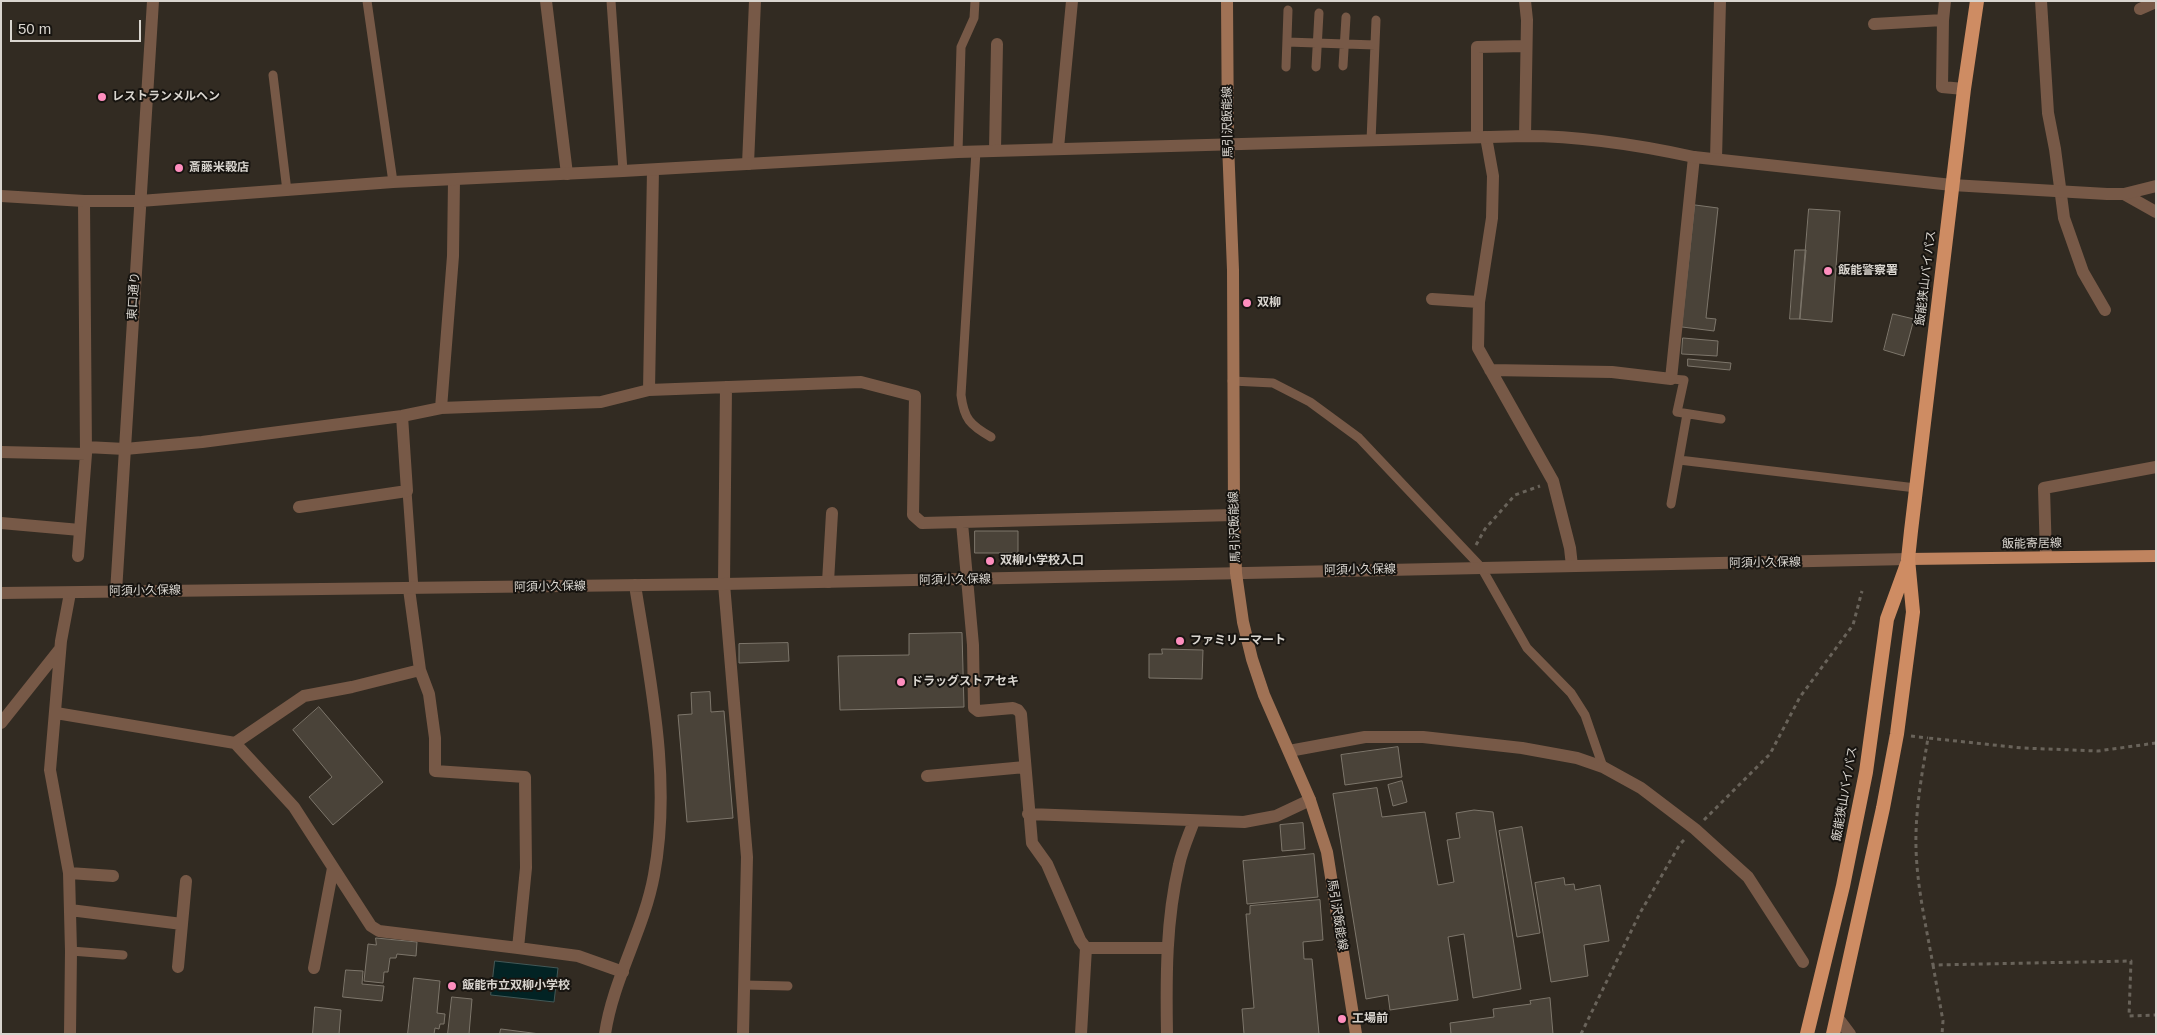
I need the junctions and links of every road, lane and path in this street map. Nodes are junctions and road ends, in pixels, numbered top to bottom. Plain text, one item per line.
1 (153, 1) edge
2 (367, 1) edge
3 (546, 1) edge
4 (611, 1) edge
5 (755, 1) edge
6 (976, 1) edge
7 (1072, 1) edge
8 (1227, 1) edge
9 (1525, 1) edge
10 (1720, 1) edge
11 (1945, 1) edge
12 (1978, 1) edge
13 (2041, 1) edge
14 (2156, 2) edge
15 (2140, 9) dead end
16 (1288, 10) dead end
17 (1319, 14) dead end
18 (1346, 16) dead end
19 (1376, 20) dead end
20 (1943, 20) junction
21 (1874, 24) dead end
22 (1287, 42) junction
23 (1317, 43) junction
24 (997, 44) dead end
25 (1344, 44) junction
26 (1375, 45) junction
27 (1526, 46) junction
28 (1316, 66) dead end
29 (1343, 66) dead end
30 (1286, 67) dead end
31 (273, 75) dead end
32 (1964, 89) junction
33 (1525, 136) junction
34 (1481, 137) junction
35 (1371, 142) junction
36 (1228, 144) junction
37 (1058, 148) junction
38 (995, 150) junction
39 (976, 151) junction
40 (958, 152) junction
41 (1694, 157) junction
42 (1716, 160) junction
43 (748, 164) junction
44 (653, 170) junction
45 (623, 171) junction
46 (567, 174) junction
47 (454, 180) junction
48 (393, 182) junction
49 (1952, 185) junction
50 (2156, 186) edge
51 (287, 191) junction
52 (2060, 192) junction
53 (2124, 194) junction
54 (1, 196) edge
55 (84, 201) junction
56 (140, 201) junction
57 (2156, 212) edge
58 (1432, 299) dead end
59 (1478, 302) junction
60 (2105, 310) dead end
61 (1490, 370) junction
62 (1671, 379) junction
63 (1232, 381) junction
64 (726, 387) junction
65 (649, 390) junction
66 (442, 408) junction
67 (1688, 414) junction
68 (402, 416) junction
69 (1721, 419) dead end
70 (991, 436) dead end
71 (125, 448) junction
72 (86, 451) junction
73 (1, 452) edge
74 (1679, 460) junction
75 (2156, 467) edge
76 (1553, 481) junction
77 (1916, 488) junction
78 (407, 491) junction
79 (1671, 504) dead end
80 (299, 507) dead end
81 (832, 512) dead end
82 (1234, 515) junction
83 (1, 523) edge
84 (962, 523) junction
85 (80, 530) junction
86 (1470, 555) junction
87 (78, 556) dead end
88 (2156, 556) edge
89 (2046, 557) junction
90 (1908, 559) junction
91 (1572, 566) junction
92 (1481, 567) junction
93 (1236, 573) junction
94 (966, 579) junction
95 (828, 582) junction
96 (724, 584) junction
97 (635, 585) junction
98 (411, 589) junction
99 (1862, 590) dead end
100 (70, 592) junction
101 (116, 592) junction
102 (1, 593) edge
103 (1853, 625) dead end
104 (60, 648) junction
105 (420, 670) junction
106 (56, 713) junction
107 (1, 723) edge
108 (235, 743) junction
109 (2156, 743) edge
110 (1289, 751) junction
111 (1025, 767) junction
112 (1603, 767) junction
113 (927, 776) dead end
114 (1310, 800) junction
115 (1028, 814) junction
116 (1194, 821) junction
117 (333, 868) junction
118 (69, 873) junction
119 (113, 876) dead end
120 (186, 881) dead end
121 (70, 910) junction
122 (182, 924) junction
123 (518, 948) junction
124 (1086, 948) junction
125 (1167, 948) junction
126 (71, 951) junction
127 (123, 955) dead end
128 (1804, 962) dead end
129 (1932, 965) junction
130 (178, 968) dead end
131 (314, 968) dead end
132 (623, 972) junction
133 (745, 985) junction
134 (788, 986) dead end
135 (2156, 1015) edge
136 (1838, 1018) junction
137 (70, 1034) edge
138 (605, 1034) edge
139 (743, 1034) edge
140 (1081, 1034) edge
141 (1167, 1034) edge
142 (1356, 1034) edge
143 (1806, 1034) edge
144 (1833, 1034) edge
145 (1850, 1034) edge
146 (1942, 1034) edge

1 - 56 street, 東口通り
2 - 48 lane
3 - 46 street
4 - 45 lane
5 - 43 street
6 - 40 lane
7 - 37 street
8 - 36 main road, 馬引沢飯能線
9 - 27 street
10 - 42 street
11 - 20 street
12 - 32 highway, 飯能狭山バイパス
13 - 52 street
14 - 15 street
16 - 22 lane
17 - 23 lane
18 - 25 lane
19 - 26 lane
20 - 21 street
20 - 32 street
22 - 23 lane
22 - 30 lane
23 - 25 lane
23 - 28 lane
24 - 38 street
25 - 26 lane
25 - 29 lane
26 - 35 lane
27 - 33 street
27 - 34 street
31 - 51 lane
32 - 49 highway, 飯能狭山バイパス
33 - 34 street
33 - 41 street
34 - 35 street
34 - 59 street
35 - 36 street
36 - 37 street
36 - 63 main road, 馬引沢飯能線
37 - 38 street
38 - 39 street
39 - 40 street
39 - 70 lane
40 - 43 street
41 - 42 street
41 - 62 street
42 - 49 street
43 - 44 street
44 - 45 street
44 - 65 street
45 - 46 street
46 - 47 street
47 - 48 street
47 - 66 street
48 - 51 street
49 - 52 street
49 - 77 highway, 飯能狭山バイパス
50 - 53 street
51 - 56 street
52 - 53 street
52 - 60 street
53 - 57 street
54 - 55 street
55 - 56 street
55 - 72 street
56 - 71 street, 東口通り
58 - 59 street
59 - 61 street
61 - 62 street
61 - 76 street
62 - 67 lane
63 - 82 main road, 馬引沢飯能線
63 - 86 lane
64 - 65 street
64 - 84 street
64 - 96 street
65 - 66 street
66 - 68 street
67 - 69 lane
67 - 74 lane
68 - 71 street
68 - 78 street
71 - 72 street
71 - 101 street, 東口通り
72 - 73 street
72 - 85 street
74 - 77 lane
74 - 79 lane
75 - 89 street
76 - 86 path
76 - 91 street
77 - 90 highway, 飯能狭山バイパス
78 - 80 street
78 - 98 lane
81 - 95 street
82 - 84 street
82 - 93 main road, 馬引沢飯能線
83 - 85 street
84 - 94 street
85 - 87 street
86 - 92 lane
88 - 89 main road, 飯能寄居線
89 - 90 main road, 飯能寄居線
90 - 91 street, 阿須小久保線
90 - 136 highway, 飯能狭山バイパス
90 - 143 highway, 飯能狭山バイパス
91 - 92 street, 阿須小久保線
92 - 93 street, 阿須小久保線
92 - 112 lane
93 - 94 street, 阿須小久保線
93 - 110 main road, 馬引沢飯能線
94 - 95 street, 阿須小久保線
94 - 111 street
95 - 96 street, 阿須小久保線
96 - 97 street, 阿須小久保線
96 - 133 street
97 - 98 street, 阿須小久保線
97 - 132 street
98 - 101 street, 阿須小久保線
98 - 105 street
99 - 103 path
100 - 101 street, 阿須小久保線
100 - 102 street, 阿須小久保線
100 - 104 street
104 - 106 street
104 - 107 street
105 - 108 street
105 - 123 street
106 - 108 street
106 - 118 street
108 - 117 street
109 - 129 path
110 - 112 street
110 - 114 main road, 馬引沢飯能線
111 - 113 street
111 - 115 street
112 - 128 street
114 - 116 street
114 - 142 main road, 馬引沢飯能線
115 - 116 street
115 - 124 street
116 - 125 street
117 - 123 street
117 - 131 street
118 - 119 street
118 - 121 street
120 - 122 street
121 - 122 street
121 - 126 street
122 - 130 street
123 - 132 street
124 - 125 street
124 - 140 street
125 - 141 street
126 - 127 lane
126 - 137 street
129 - 135 path
129 - 146 path
132 - 138 street
133 - 134 lane
133 - 139 street
136 - 144 highway, 飯能狭山バイパス
136 - 145 street

